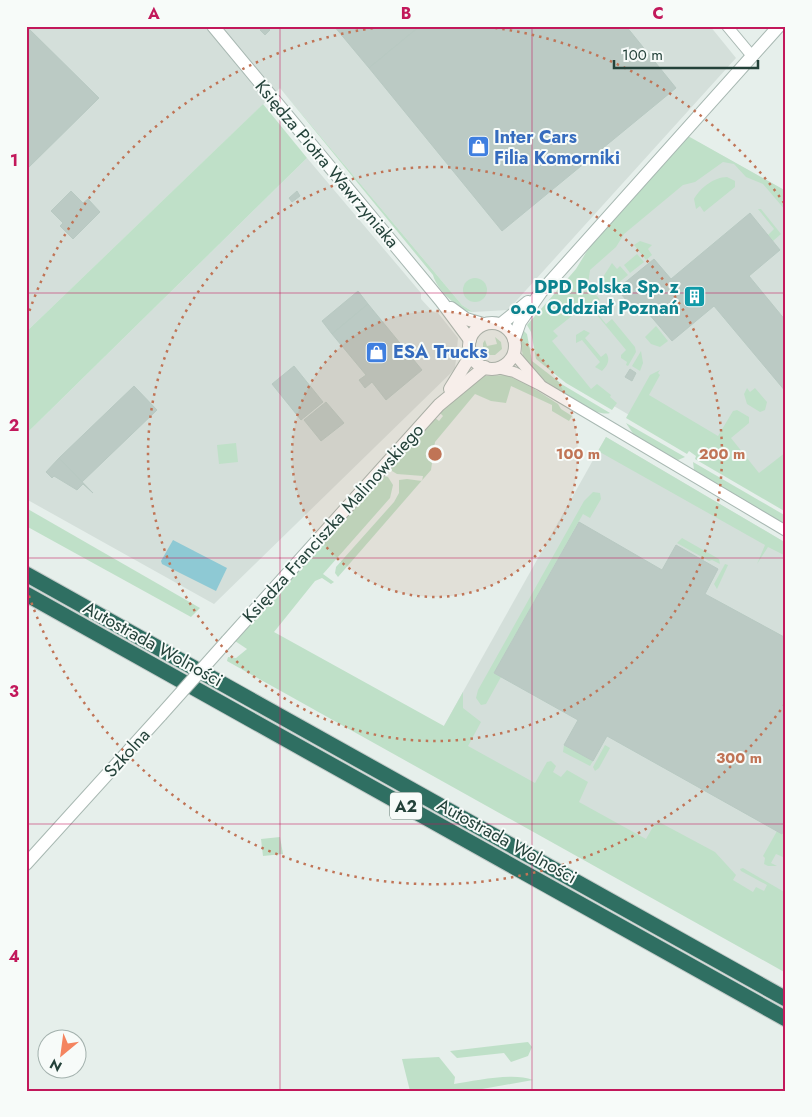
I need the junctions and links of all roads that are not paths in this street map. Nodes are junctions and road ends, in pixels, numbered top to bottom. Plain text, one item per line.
1 (213, 26) edge
2 (727, 26) edge
3 (779, 26) edge
4 (752, 56) junction
5 (541, 292) junction
6 (441, 301) junction
7 (483, 324) junction
8 (501, 324) junction
9 (514, 339) junction
10 (470, 340) junction
11 (514, 354) junction
12 (471, 355) junction
13 (491, 368) junction
14 (540, 385) junction
15 (439, 405) junction
16 (786, 531) edge
17 (26, 574) edge
18 (26, 594) edge
19 (227, 641) joint
20 (26, 864) edge
21 (786, 999) edge
22 (786, 1019) edge

1 - 6 street, Księdza Piotra Wawrzyniaka
2 - 4 street
3 - 4 street
4 - 5 street
5 - 8 street
5 - 9 street
6 - 7 street, Księdza Piotra Wawrzyniaka
6 - 10 street, Księdza Piotra Wawrzyniaka
7 - 8 street
7 - 10 street
8 - 9 street
9 - 11 street
10 - 12 street
11 - 13 street
11 - 14 street
12 - 13 street
12 - 15 street, Księdza Franciszka Malinowskiego
13 - 14 street
13 - 15 street, Księdza Franciszka Malinowskiego
14 - 16 street
15 - 19 street, Księdza Franciszka Malinowskiego
17 - 21 highway, Autostrada Wolności / A2
18 - 22 highway, Autostrada Wolności / A2
19 - 20 street, Szkolna, bridge

